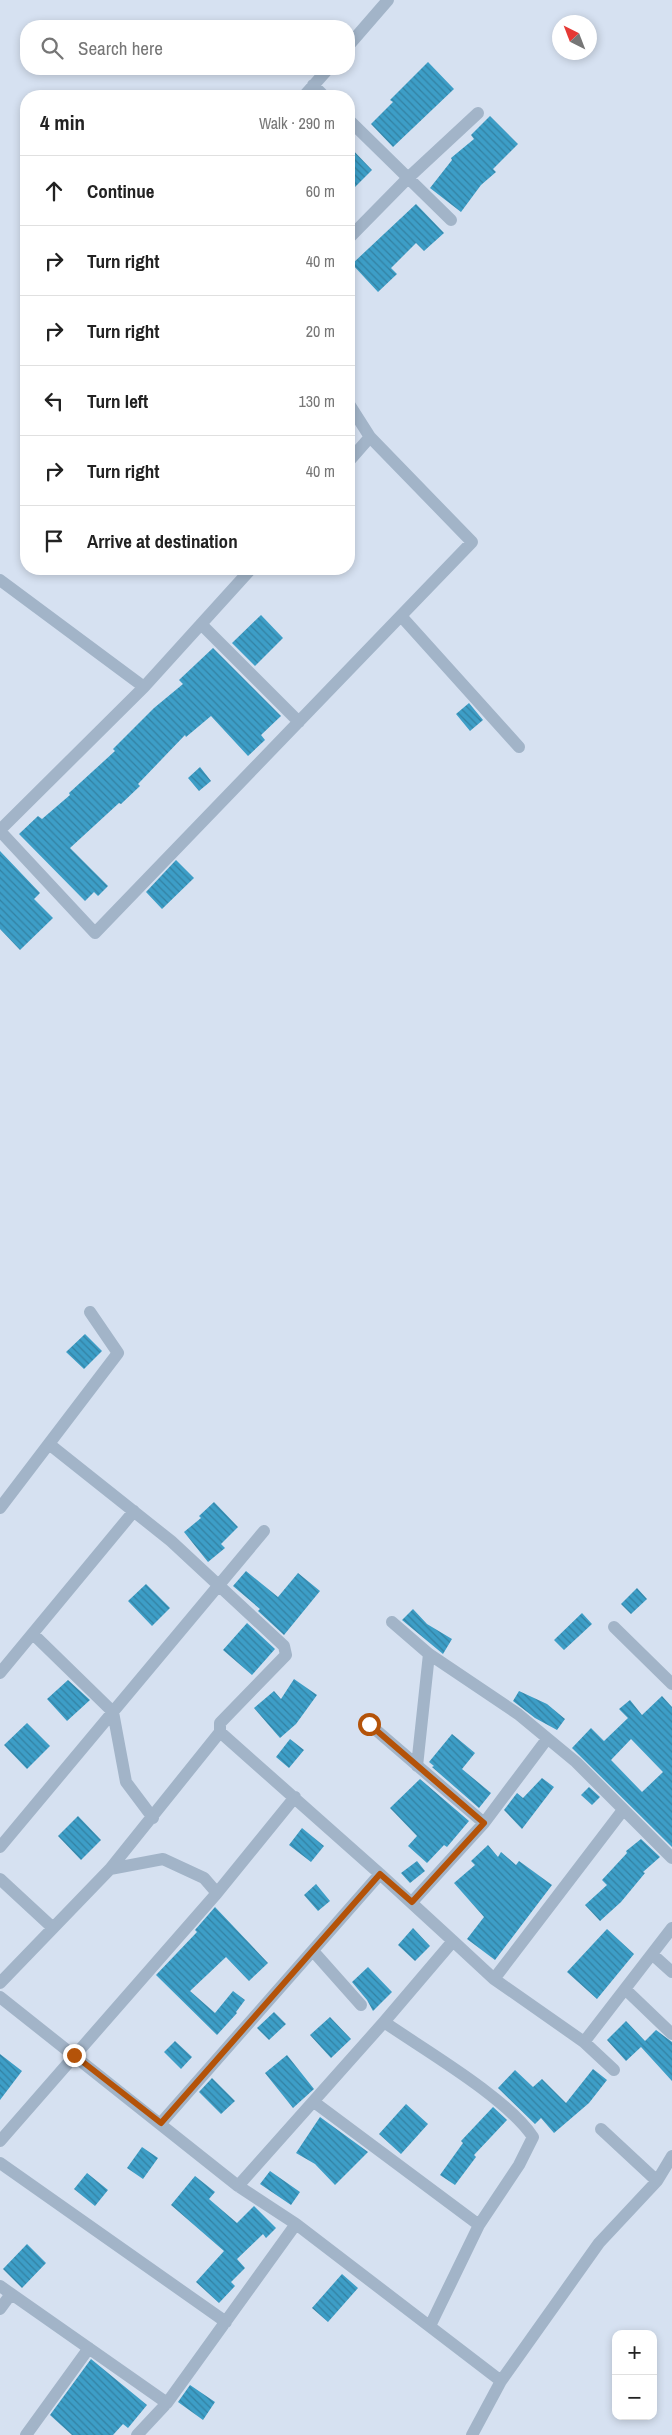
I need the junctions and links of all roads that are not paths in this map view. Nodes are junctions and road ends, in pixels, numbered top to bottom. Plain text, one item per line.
1 (388, 0) edge
2 (355, 38) edge
3 (322, 75) edge
4 (313, 85) junction
5 (309, 90) edge
6 (318, 90) edge
7 (478, 113) dead end
8 (355, 126) edge
9 (408, 178) junction
10 (451, 220) dead end
11 (355, 232) edge
12 (355, 413) edge
13 (370, 437) junction
14 (355, 454) edge
15 (246, 575) edge
16 (0, 580) edge
17 (400, 616) junction
18 (201, 624) junction
19 (144, 687) junction
20 (298, 722) junction
21 (519, 746) dead end
22 (0, 830) edge
23 (90, 1312) dead end
24 (49, 1444) junction
25 (0, 1508) edge
26 (134, 1511) junction
27 (264, 1531) dead end
28 (218, 1585) junction
29 (392, 1622) dead end
30 (614, 1627) dead end
31 (33, 1634) junction
32 (429, 1654) junction
33 (0, 1673) edge
34 (672, 1684) edge
35 (113, 1712) junction
36 (369, 1724) dead end
37 (220, 1732) junction
38 (547, 1738) junction
39 (417, 1766) junction
40 (295, 1797) junction
41 (623, 1810) junction
42 (153, 1818) junction
43 (484, 1823) junction
44 (0, 1847) edge
45 (672, 1858) edge
46 (110, 1868) junction
47 (380, 1874) junction
48 (0, 1879) edge
49 (217, 1893) junction
50 (412, 1902) junction
51 (53, 1928) junction
52 (672, 1928) edge
53 (453, 1941) junction
54 (312, 1951) junction
55 (652, 1954) junction
56 (672, 1972) edge
57 (494, 1979) junction
58 (0, 1983) edge
59 (625, 1989) junction
60 (0, 1997) edge
61 (361, 2005) dead end
62 (384, 2022) junction
63 (672, 2034) edge
64 (584, 2042) junction
65 (74, 2055) junction
66 (614, 2070) dead end
67 (314, 2102) junction
68 (161, 2123) junction
69 (601, 2129) dead end
70 (0, 2141) edge
71 (672, 2156) edge
72 (0, 2163) edge
73 (657, 2181) junction
74 (238, 2186) junction
75 (296, 2224) junction
76 (479, 2225) junction
77 (0, 2286) edge
78 (11, 2294) junction
79 (0, 2309) edge
80 (226, 2322) junction
81 (430, 2326) junction
82 (89, 2348) junction
83 (501, 2381) junction
84 (167, 2403) junction
85 (26, 2435) edge
86 (137, 2435) edge
87 (472, 2435) edge

1 - 2 street
3 - 4 street
4 - 5 street
4 - 6 street
7 - 9 street
8 - 9 street
9 - 10 street
9 - 11 street
12 - 13 street
13 - 14 street
13 - 17 street
15 - 18 street
16 - 19 street
17 - 20 street
17 - 21 street
18 - 19 street
18 - 20 street
19 - 22 street
20 - 22 street
23 - 24 street
24 - 25 street
24 - 26 street
26 - 28 street
26 - 31 street
27 - 28 street
28 - 35 street
28 - 37 street
29 - 32 street
30 - 34 street
31 - 33 street
31 - 35 street
32 - 38 street
32 - 39 street
35 - 42 street
35 - 44 street
36 - 39 street
37 - 40 street
37 - 42 street
38 - 41 street
38 - 43 street
39 - 43 street
40 - 47 street
40 - 49 street
41 - 45 street
41 - 57 street
42 - 46 street
43 - 50 street
46 - 49 street
46 - 51 street
47 - 50 street
47 - 54 street
48 - 51 street
49 - 65 street
50 - 53 street
51 - 58 street
52 - 55 street
53 - 57 street
53 - 62 street
54 - 61 street
54 - 68 street
55 - 56 street
55 - 59 street
57 - 64 street
59 - 63 street
59 - 64 street
60 - 65 street
62 - 67 street
62 - 76 street
64 - 66 street
65 - 68 street
65 - 70 street
67 - 74 street
67 - 76 street
68 - 74 street
69 - 73 street
71 - 73 street
72 - 80 street
73 - 83 street
74 - 75 street
75 - 80 street
75 - 81 street
76 - 81 street
77 - 78 street
78 - 79 street
78 - 82 street
80 - 84 street
81 - 83 street
82 - 84 street
82 - 85 street
83 - 87 street
84 - 86 street

